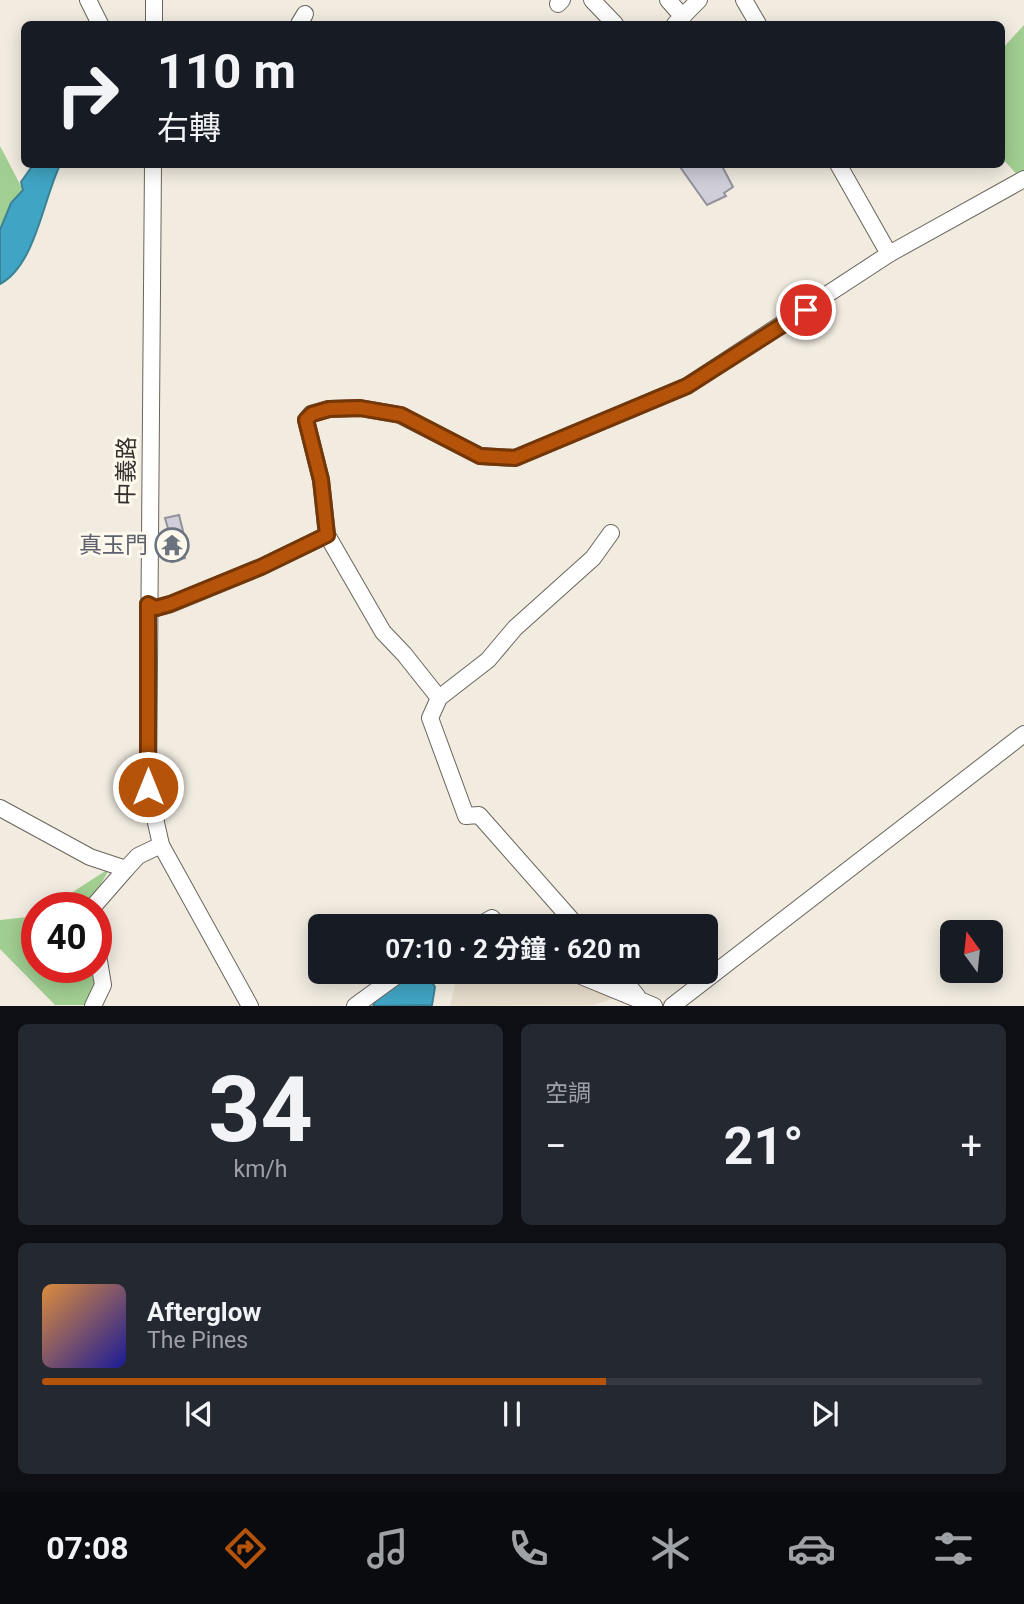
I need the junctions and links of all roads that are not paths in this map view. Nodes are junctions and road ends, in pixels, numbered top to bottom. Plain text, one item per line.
1 (88, 0) edge
2 (154, 0) edge
3 (592, 0) edge
4 (668, 0) edge
5 (699, 0) edge
6 (744, 0) edge
7 (98, 21) edge
8 (154, 21) edge
9 (612, 21) edge
10 (679, 21) edge
11 (756, 21) edge
12 (153, 168) edge
13 (840, 168) edge
14 (1024, 179) edge
15 (889, 254) junction
16 (611, 533) dead end
17 (327, 535) junction
18 (148, 604) junction
19 (439, 698) junction
20 (1024, 734) edge
21 (0, 808) edge
22 (162, 845) junction
23 (126, 869) junction
24 (106, 892) edge
25 (566, 914) edge
26 (103, 983) edge
27 (385, 984) edge
28 (603, 984) edge
29 (627, 984) edge
30 (639, 998) junction
31 (93, 1006) edge
32 (250, 1006) edge
33 (355, 1006) edge
34 (654, 1006) edge
35 (672, 1006) edge

1 - 7 street
2 - 8 street
3 - 9 street
4 - 10 street
5 - 10 street
6 - 11 street
12 - 18 street, 中義路
13 - 15 street
14 - 15 street
15 - 17 street
16 - 19 street
17 - 18 street
17 - 19 street
18 - 22 street, 中義路
19 - 25 street
20 - 35 street
21 - 23 street
22 - 23 street
22 - 32 street, 中義路
23 - 24 street
26 - 31 street
27 - 33 street
28 - 30 street
29 - 30 street
30 - 34 street

